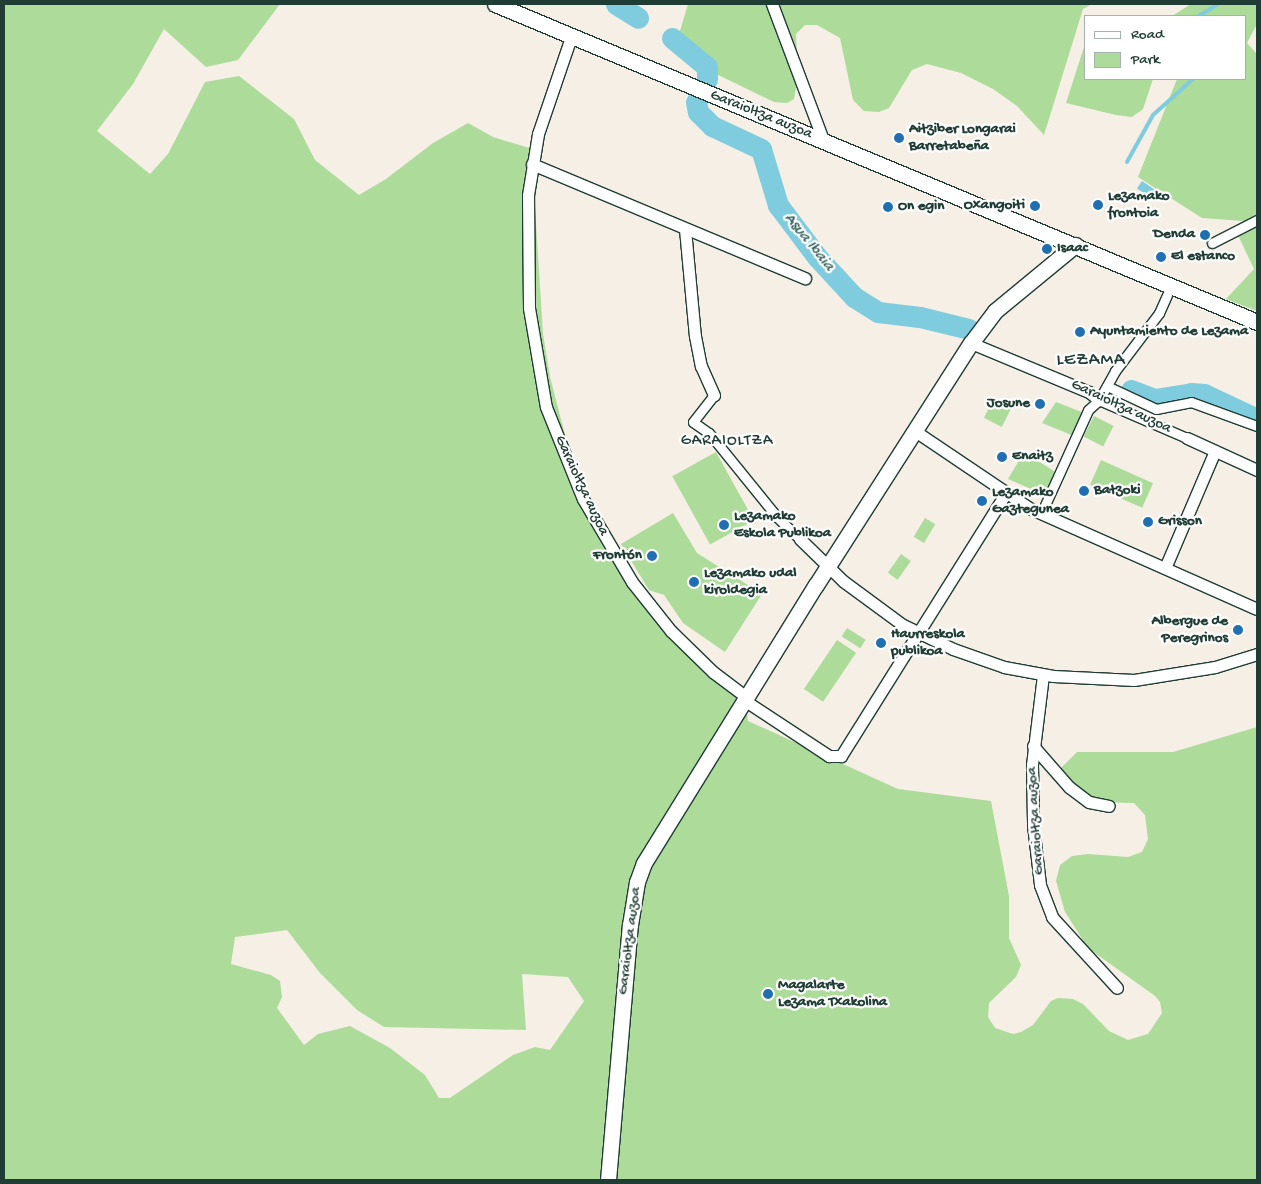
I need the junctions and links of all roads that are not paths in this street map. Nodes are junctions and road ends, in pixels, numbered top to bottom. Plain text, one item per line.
1 (495, 4) edge
2 (772, 4) edge
3 (571, 37) junction
4 (823, 140) junction
5 (532, 164) junction
6 (1257, 220) edge
7 (685, 228) junction
8 (1212, 244) dead end
9 (1075, 245) junction
10 (805, 278) dead end
11 (1167, 295) dead end
12 (1257, 322) edge
13 (971, 343) junction
14 (1107, 386) junction
15 (714, 395) joint
16 (1099, 400) junction
17 (1257, 426) edge
18 (915, 431) junction
19 (1187, 438) joint
20 (1215, 451) junction
21 (1257, 470) edge
22 (1005, 495) junction
23 (1045, 505) dead end
24 (800, 539) joint
25 (827, 567) junction
26 (1165, 568) junction
27 (1257, 610) edge
28 (918, 633) junction
29 (1257, 654) edge
30 (1043, 675) junction
31 (745, 699) junction
32 (1033, 746) junction
33 (1108, 806) dead end
34 (1117, 988) dead end
35 (608, 1180) edge

1 - 3 street
2 - 4 street
3 - 4 street, Garaioltza auzoa
3 - 5 street, Garaioltza auzoa
4 - 9 street, Garaioltza auzoa
5 - 7 street
5 - 31 street, Garaioltza auzoa
6 - 8 street
7 - 10 street
7 - 15 street
9 - 12 street, Garaioltza auzoa
9 - 13 street, Garaioltza auzoa
11 - 14 street
13 - 16 street, Garaioltza auzoa
13 - 18 street, Garaioltza auzoa
14 - 16 street
14 - 17 street
15 - 24 street
16 - 19 street, Garaioltza auzoa
16 - 23 street
18 - 22 street
18 - 25 street, Garaioltza auzoa
19 - 20 street, Garaioltza auzoa
20 - 21 street, Garaioltza auzoa
20 - 26 street
22 - 26 street
22 - 28 street, Garaioltza auzoa
24 - 25 street
25 - 28 street
25 - 31 street, Garaioltza auzoa
26 - 27 street
28 - 30 street
28 - 31 street, Garaioltza auzoa
29 - 30 street
30 - 32 street, Garaioltza auzoa
31 - 35 street, Garaioltza auzoa
32 - 33 street, Garaioltza auzoa
32 - 34 street, Garaioltza auzoa

